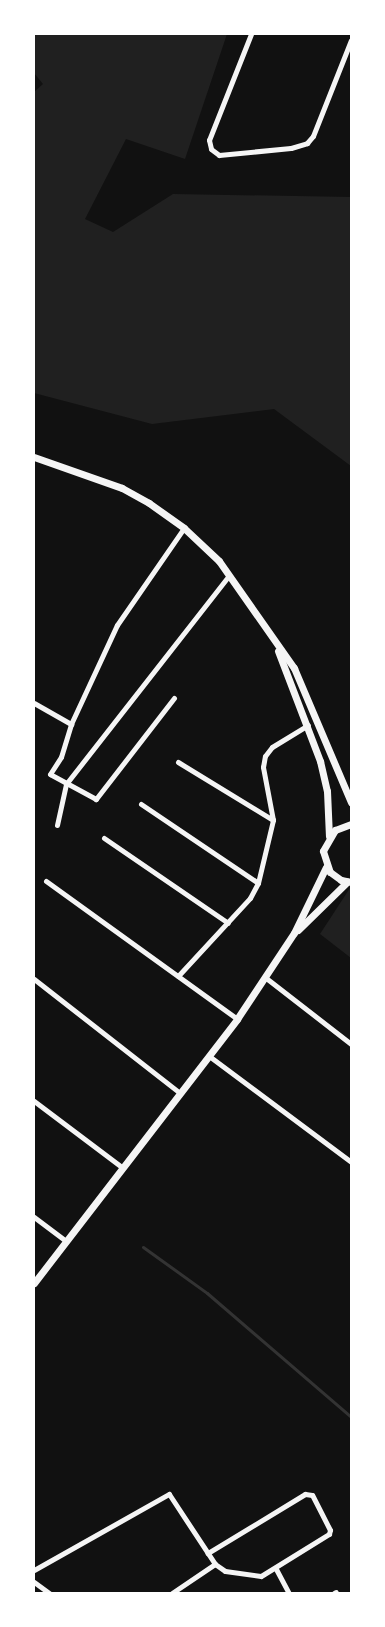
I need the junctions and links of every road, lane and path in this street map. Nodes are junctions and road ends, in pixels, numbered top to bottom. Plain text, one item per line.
1 (251, 34) edge
2 (351, 40) edge
3 (34, 457) edge
4 (184, 528) junction
5 (229, 575) junction
6 (275, 644) junction
7 (174, 698) dead end
8 (34, 703) edge
9 (71, 724) junction
10 (308, 724) junction
11 (178, 762) dead end
12 (66, 784) junction
13 (351, 802) edge
14 (141, 804) dead end
15 (273, 820) junction
16 (351, 824) edge
17 (57, 825) dead end
18 (329, 836) junction
19 (104, 838) dead end
20 (326, 867) junction
21 (46, 881) dead end
22 (349, 882) edge
23 (258, 883) junction
24 (228, 923) junction
25 (294, 933) junction
26 (178, 976) junction
27 (266, 978) junction
28 (34, 979) edge
29 (237, 1019) junction
30 (351, 1044) edge
31 (209, 1056) junction
32 (180, 1093) junction
33 (34, 1101) edge
34 (351, 1162) edge
35 (123, 1168) junction
36 (34, 1217) edge
37 (66, 1241) junction
38 (34, 1284) edge
39 (208, 1553) junction
40 (215, 1564) junction
41 (276, 1569) junction
42 (34, 1570) edge
43 (34, 1582) edge
44 (49, 1593) edge
45 (172, 1593) edge
46 (289, 1593) edge

1 - 2 street
3 - 4 street
4 - 5 street
4 - 9 street
5 - 6 street
5 - 12 street
6 - 10 street
6 - 13 street
7 - 12 street
8 - 9 street
9 - 12 street
10 - 15 street
10 - 18 street
11 - 15 street
12 - 17 street
14 - 23 street
15 - 23 street
16 - 18 street
18 - 20 street
19 - 24 street
20 - 22 street
20 - 25 street
21 - 26 street
22 - 25 street
23 - 24 street
24 - 26 street
25 - 27 street
26 - 29 street
27 - 29 street
27 - 30 street
28 - 32 street
29 - 31 street
31 - 32 street
31 - 34 street
32 - 35 street
33 - 35 street
35 - 37 street
36 - 37 street
37 - 38 street
39 - 40 street
39 - 41 street
39 - 42 street
40 - 41 street
40 - 45 street
41 - 46 street
43 - 44 street

